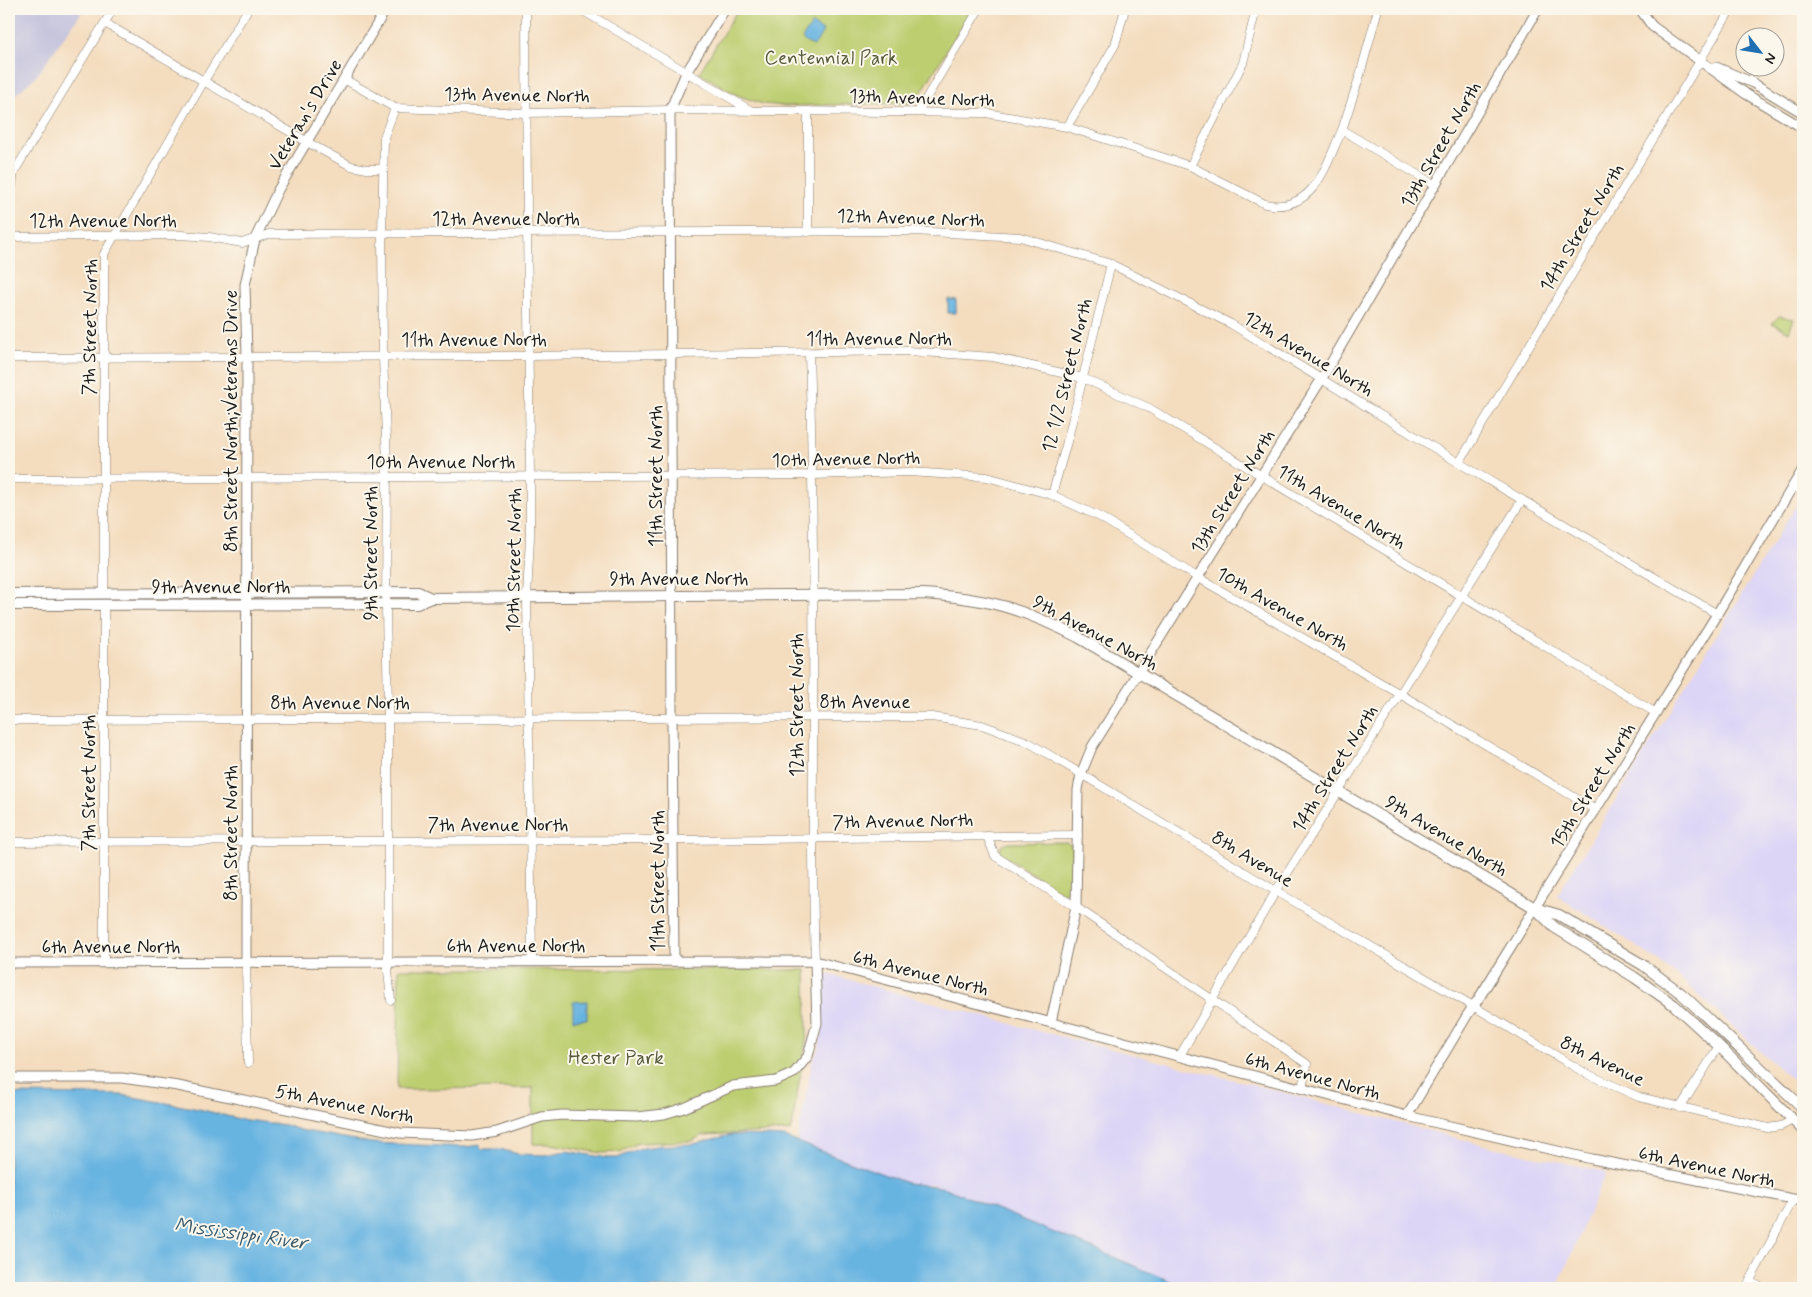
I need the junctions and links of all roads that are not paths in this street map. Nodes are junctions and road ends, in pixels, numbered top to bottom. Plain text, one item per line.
1 (113, 9) edge
2 (248, 9) edge
3 (386, 9) edge
4 (526, 9) edge
5 (580, 9) edge
6 (725, 9) edge
7 (979, 9) edge
8 (1126, 9) edge
9 (1256, 9) edge
10 (1378, 9) edge
11 (1538, 9) edge
12 (1640, 9) edge
13 (1731, 9) edge
14 (105, 22) junction
15 (1700, 60) junction
16 (686, 73) junction
17 (344, 79) junction
18 (204, 81) junction
19 (395, 108) junction
20 (670, 110) junction
21 (751, 111) junction
22 (808, 111) junction
23 (918, 112) junction
24 (527, 113) junction
25 (1803, 113) edge
26 (1067, 127) junction
27 (1803, 128) edge
28 (1342, 130) junction
29 (307, 141) junction
30 (1190, 166) junction
31 (384, 169) junction
32 (1435, 185) junction
33 (9, 204) edge
34 (808, 232) junction
35 (671, 233) junction
36 (527, 234) junction
37 (115, 235) junction
38 (382, 235) junction
39 (9, 237) edge
40 (254, 239) junction
41 (1111, 264) junction
42 (809, 353) junction
43 (672, 354) junction
44 (246, 356) junction
45 (383, 356) junction
46 (528, 356) junction
47 (9, 358) edge
48 (104, 358) junction
49 (1083, 378) junction
50 (1321, 380) junction
51 (1459, 463) junction
52 (1803, 469) edge
53 (813, 475) junction
54 (530, 476) junction
55 (672, 476) junction
56 (1262, 476) junction
57 (387, 477) junction
58 (246, 478) junction
59 (9, 479) edge
60 (104, 479) junction
61 (1793, 486) junction
62 (1803, 492) edge
63 (1052, 494) junction
64 (1522, 500) junction
65 (1197, 577) junction
66 (246, 593) junction
67 (9, 594) edge
68 (813, 595) junction
69 (527, 596) junction
70 (672, 596) junction
71 (1462, 597) junction
72 (386, 598) junction
73 (104, 599) junction
74 (246, 604) junction
75 (9, 605) edge
76 (1717, 614) junction
77 (1137, 673) junction
78 (1400, 694) junction
79 (1656, 713) junction
80 (813, 717) junction
81 (529, 718) junction
82 (672, 718) junction
83 (104, 719) junction
84 (246, 719) junction
85 (388, 719) junction
86 (9, 720) edge
87 (1081, 774) junction
88 (1339, 792) junction
89 (1596, 810) junction
90 (1078, 835) junction
91 (987, 836) junction
92 (812, 838) junction
93 (530, 840) junction
94 (674, 840) junction
95 (104, 841) junction
96 (246, 841) junction
97 (387, 841) junction
98 (9, 842) edge
99 (1276, 891) junction
100 (1076, 907) junction
101 (1535, 908) junction
102 (532, 961) junction
103 (674, 961) junction
104 (815, 961) junction
105 (104, 962) junction
106 (246, 962) junction
107 (388, 962) junction
108 (9, 963) edge
109 (391, 1000) dead end
110 (1212, 1000) junction
111 (1474, 1006) junction
112 (1051, 1022) junction
113 (1719, 1046) junction
114 (808, 1056) joint
115 (1179, 1057) junction
116 (248, 1062) dead end
117 (9, 1078) edge
118 (1302, 1089) junction
119 (1680, 1108) junction
120 (1803, 1108) edge
121 (1407, 1116) junction
122 (1793, 1120) junction
123 (1803, 1130) edge
124 (1793, 1200) junction
125 (1803, 1201) edge
126 (1748, 1285) edge
127 (1763, 1288) edge

1 - 14 street
2 - 18 street, 7th Street North
3 - 17 street, Veteran's Drive
4 - 24 street, 10th Street North
5 - 16 street
6 - 16 street
7 - 23 street
8 - 26 street
9 - 30 street
10 - 28 street, 13th Avenue North
11 - 32 street, 13th Street North
12 - 15 street
13 - 15 street, 14th Street North
14 - 18 street
14 - 33 street
15 - 25 street
15 - 27 street
15 - 51 street, 14th Street North
16 - 20 street
16 - 21 street
17 - 19 street
17 - 29 street, Veteran's Drive
18 - 29 street
18 - 37 street, 7th Street North
19 - 24 street, 13th Avenue North
19 - 31 street, 9th Street North
20 - 21 street, 13th Avenue North
20 - 24 street, 13th Avenue North
20 - 35 street, 11th Street North
21 - 22 street, 13th Avenue North
22 - 23 street, 13th Avenue North
22 - 34 street
23 - 26 street, 13th Avenue North
24 - 36 street, 10th Street North
26 - 30 street, 13th Avenue North
28 - 30 street, 13th Avenue North
28 - 32 street
29 - 31 street
29 - 40 street, Veteran's Drive
31 - 38 street, 9th Street North
32 - 50 street, 13th Street North
34 - 35 street, 12th Avenue North
34 - 41 street, 12th Avenue North
35 - 36 street, 12th Avenue North
35 - 43 street, 11th Street North
36 - 38 street, 12th Avenue North
36 - 46 street, 10th Street North
37 - 39 street, 12th Avenue North
37 - 40 street, 12th Avenue North
37 - 48 street, 7th Street North
38 - 40 street, 12th Avenue North
38 - 45 street, 9th Street North
40 - 44 street, 8th Street North;Veterans Drive
41 - 49 street, 12 1/2 Street North
41 - 50 street, 12th Avenue North
42 - 43 street, 11th Avenue North
42 - 49 street, 11th Avenue North
42 - 53 street, 12th Street North
43 - 46 street, 11th Avenue North
43 - 55 street, 11th Street North
44 - 45 street, 11th Avenue North
44 - 48 street, 11th Avenue North
44 - 58 street, 8th Street North;Veterans Drive
45 - 46 street, 11th Avenue North
45 - 57 street, 9th Street North
46 - 54 street, 10th Street North
47 - 48 street, 11th Avenue North
48 - 60 street, 7th Street North
49 - 56 street, 11th Avenue North
49 - 63 street, 12 1/2 Street North
50 - 51 street, 12th Avenue North
50 - 56 street, 13th Street North
51 - 64 street, 12th Avenue North
52 - 61 street, 15th Street North
53 - 55 street, 10th Avenue North
53 - 63 street, 10th Avenue North
53 - 68 street, 12th Street North
54 - 55 street, 10th Avenue North
54 - 57 street, 10th Avenue North
54 - 69 street, 10th Street North
55 - 70 street, 11th Street North
56 - 65 street, 13th Street North
56 - 71 street, 11th Avenue North
57 - 58 street, 10th Avenue North
57 - 72 street, 9th Street North
58 - 60 street, 10th Avenue North
58 - 66 street, 8th Street North;Veterans Drive
59 - 60 street, 10th Avenue North
60 - 73 street, 7th Street North
61 - 62 street
61 - 76 street, 15th Street North
63 - 65 street, 10th Avenue North
64 - 71 street, 14th Street North
64 - 76 street, 12th Avenue North
65 - 77 street, 13th Street North
65 - 78 street, 10th Avenue North
66 - 72 main road, 9th Avenue North
66 - 73 main road, 9th Avenue North
66 - 74 street, 8th Street North;Veterans Drive
67 - 73 main road, 9th Avenue North
68 - 70 main road, 9th Avenue North
68 - 77 main road, 9th Avenue North
68 - 80 street, 12th Street North
69 - 70 main road, 9th Avenue North
69 - 72 main road, 9th Avenue North
69 - 81 street, 10th Street North
70 - 82 street, 11th Street North
71 - 78 street, 14th Street North
71 - 79 street, 11th Avenue North
72 - 74 main road, 9th Avenue North
72 - 85 street, 9th Street North
73 - 74 main road, 9th Avenue North
73 - 75 main road, 9th Avenue North
73 - 83 street, 7th Street North
74 - 84 street, 8th Street North
76 - 79 street, 15th Street North
77 - 87 street, 13th Street North
77 - 88 main road, 9th Avenue North
78 - 88 street, 14th Street North
78 - 89 street, 10th Avenue North
79 - 89 street, 15th Street North
80 - 82 street, 8th Avenue
80 - 87 street, 8th Avenue
80 - 92 street, 12th Street North
81 - 82 street, 8th Avenue North
81 - 85 street, 8th Avenue North
81 - 93 street, 10th Street North
82 - 94 street, 11th Street North
83 - 84 street, 8th Avenue North
83 - 86 street, 8th Avenue North
83 - 95 street, 7th Street North
84 - 85 street, 8th Avenue North
84 - 96 street, 8th Street North
85 - 97 street, 9th Street North
87 - 90 street, 13th Street North
87 - 99 street, 8th Avenue
88 - 99 street, 14th Street North
88 - 101 main road, 9th Avenue North
89 - 101 street, 15th Street North
90 - 91 street, 7th Avenue North
90 - 100 street, 13th Street North
91 - 92 street, 7th Avenue North
91 - 100 street, 7th Avenue North
92 - 94 street, 7th Avenue North
92 - 104 street, 12th Street North
93 - 94 street, 7th Avenue North
93 - 97 street, 7th Avenue North
93 - 102 street, 10th Street North
94 - 103 street, 11th Street North
95 - 96 street, 7th Avenue North
95 - 98 street, 7th Avenue North
95 - 105 street, 7th Street North
96 - 97 street, 7th Avenue North
96 - 106 street, 8th Street North
97 - 107 street, 9th Street North
99 - 110 street, 14th Street North
99 - 111 street, 8th Avenue
100 - 110 street, 7th Avenue North
100 - 112 street, 13th Street North
101 - 111 street, 15th Street North
101 - 113 main road, 9th Avenue North
101 - 120 main road, 9th Avenue North
102 - 103 street, 6th Avenue North
102 - 107 street, 6th Avenue North
103 - 104 street, 6th Avenue North
104 - 112 street, 6th Avenue North
104 - 114 street, 12th Street North
105 - 106 street, 6th Avenue North
105 - 108 street, 6th Avenue North
106 - 107 street, 6th Avenue North
106 - 116 street, 8th Street North
107 - 109 street, 9th Street North
110 - 115 street, 14th Street North
110 - 118 street, 7th Avenue North
111 - 119 street, 8th Avenue
111 - 121 street, 15th Street North
112 - 115 street, 6th Avenue North
113 - 119 street
113 - 122 main road, 9th Avenue North
114 - 117 street, 5th Avenue North
115 - 118 street, 6th Avenue North
118 - 121 street, 6th Avenue North
119 - 122 street, 8th Avenue
121 - 124 street, 6th Avenue North
122 - 123 main road, 9th Avenue North
124 - 125 street, 6th Avenue North
124 - 126 street
126 - 127 street

